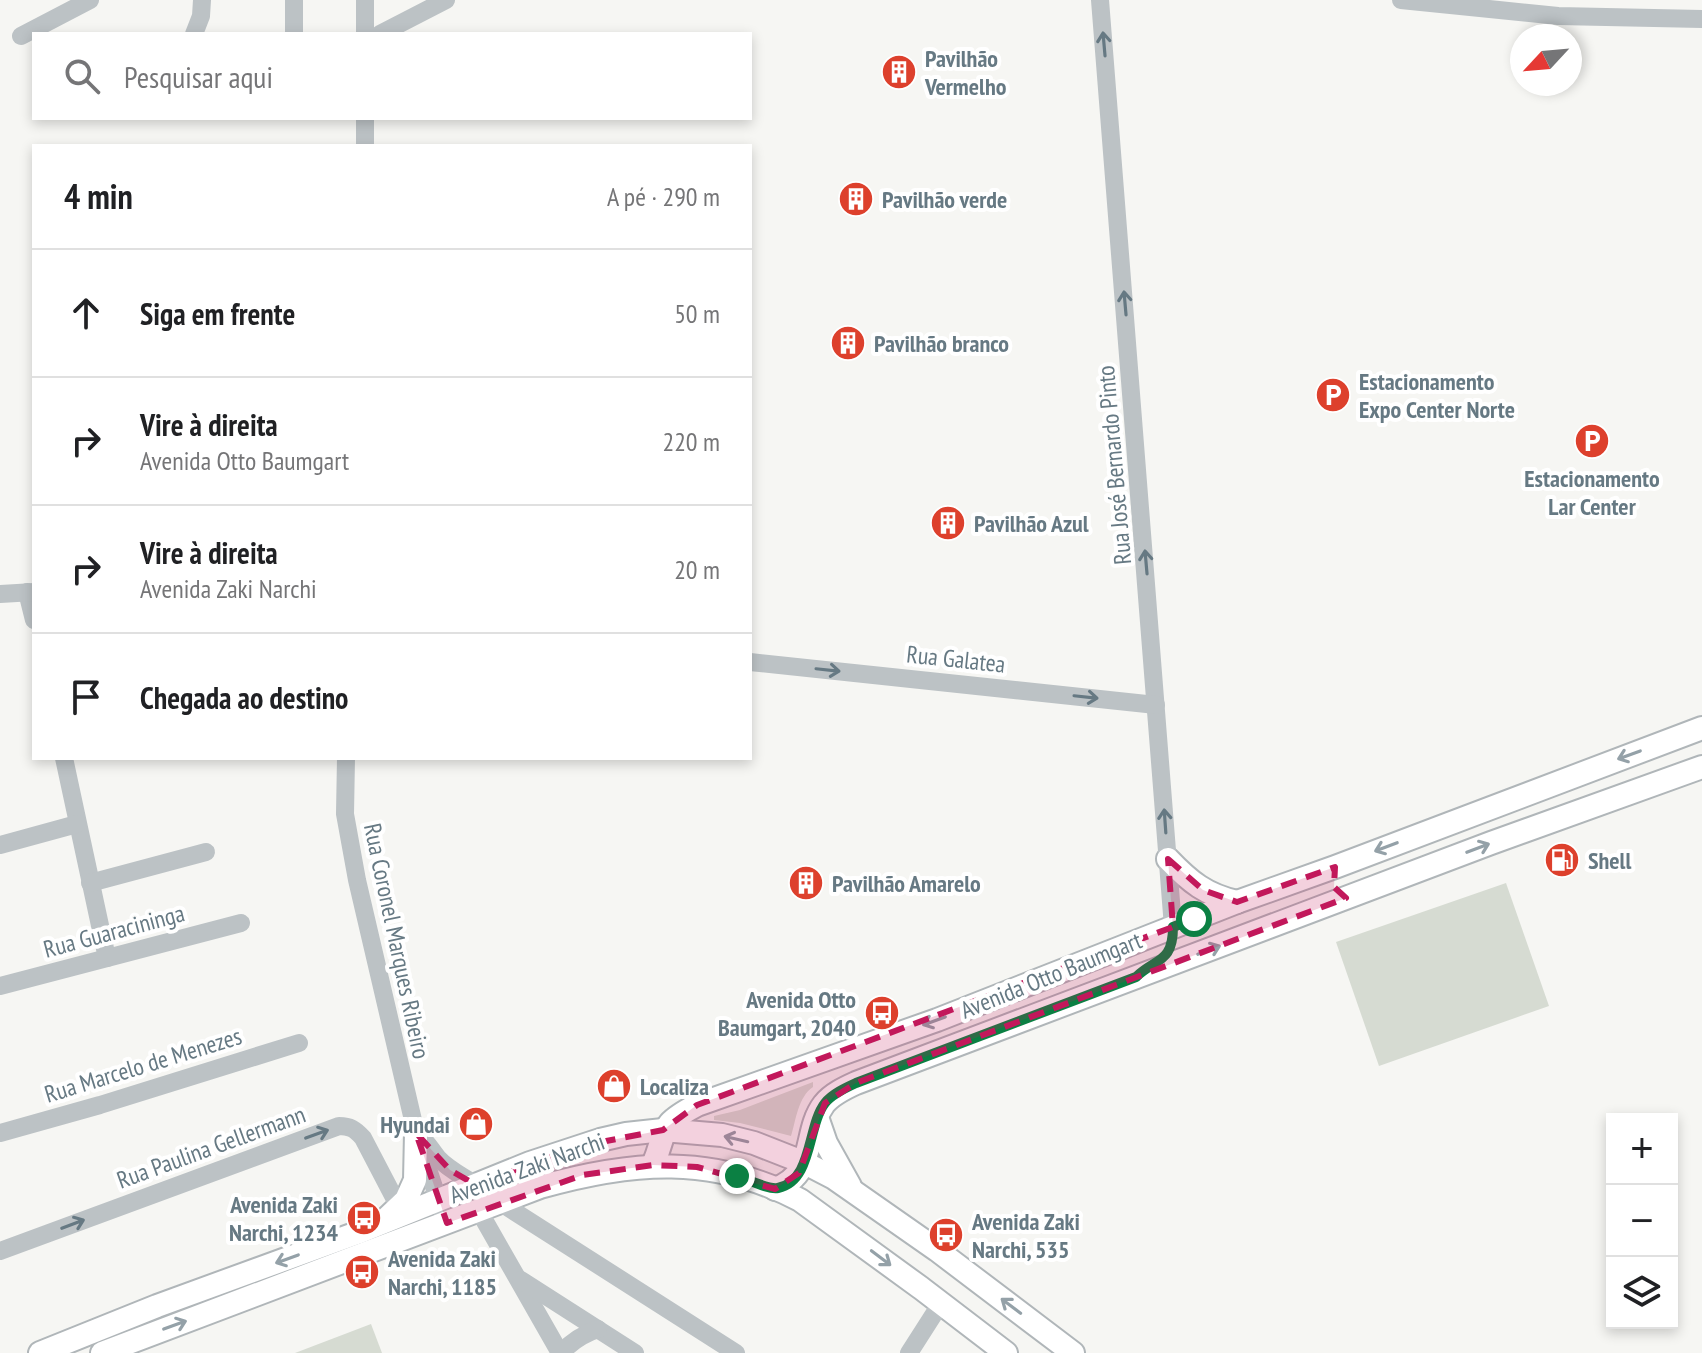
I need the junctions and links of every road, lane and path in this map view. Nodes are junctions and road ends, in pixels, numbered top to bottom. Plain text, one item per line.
1 (90, 0) edge
2 (202, 0) edge
3 (294, 0) edge
4 (365, 0) edge
5 (446, 0) edge
6 (1100, 0) edge
7 (1401, 0) edge
8 (1702, 19) edge
9 (195, 32) edge
10 (294, 32) edge
11 (365, 32) edge
12 (384, 32) edge
13 (21, 36) dead end
14 (365, 120) edge
15 (365, 144) edge
16 (31, 592) edge
17 (0, 594) edge
18 (752, 662) edge
19 (1156, 705) junction
20 (1702, 728) edge
21 (64, 760) edge
22 (346, 760) edge
23 (1701, 770) edge
24 (77, 824) junction
25 (0, 845) edge
26 (206, 852) dead end
27 (1168, 859) junction
28 (1335, 867) junction
29 (90, 883) junction
30 (1346, 898) junction
31 (1237, 902) junction
32 (241, 923) dead end
33 (1173, 927) junction
34 (107, 958) junction
35 (1136, 977) junction
36 (0, 986) edge
37 (299, 1043) dead end
38 (817, 1117) junction
39 (663, 1130) junction
40 (0, 1133) edge
41 (416, 1133) junction
42 (805, 1163) junction
43 (653, 1165) junction
44 (844, 1184) junction
45 (476, 1185) junction
46 (775, 1189) junction
47 (438, 1200) junction
48 (501, 1203) junction
49 (479, 1211) junction
50 (818, 1212) junction
51 (392, 1215) junction
52 (447, 1223) junction
53 (0, 1251) edge
54 (519, 1279) junction
55 (941, 1303) junction
56 (598, 1329) junction
57 (40, 1353) edge
58 (102, 1353) edge
59 (561, 1353) edge
60 (635, 1353) edge
61 (736, 1353) edge
62 (909, 1353) edge
63 (1006, 1353) edge
64 (1073, 1353) edge

1 - 13 street
2 - 9 street
3 - 10 street
4 - 11 street
5 - 12 street
19 -> 6 street, Rua José Bernardo Pinto
7 - 8 street
14 - 15 street
16 - 17 street
18 -> 19 street, Rua Galatea
27 -> 19 street, Rua José Bernardo Pinto
20 -> 28 main road, Avenida Otto Baumgart
21 - 24 street
22 - 41 street, Rua Coronel Marques Ribeiro
30 -> 23 main road, Avenida Otto Baumgart
24 - 25 street
24 - 29 street
26 - 29 street
27 - 31 main road
27 - 33 street, Rua José Bernardo Pinto
28 - 30 main road
28 - 31 main road, Avenida Otto Baumgart
29 - 34 street
35 -> 30 main road, Avenida Otto Baumgart
31 - 33 main road, Avenida Otto Baumgart
32 - 34 street, Rua Guaracininga
33 - 35 main road
33 -> 39 main road, Avenida Otto Baumgart
34 - 36 street, Rua Guaracininga
35 - 38 main road, Avenida Otto Baumgart
37 - 40 street, Rua Marcelo de Menezes
38 - 42 main road, Avenida Otto Baumgart
38 - 44 main road
42 -> 39 main road, Avenida Zaki Narchi
39 - 43 main road
39 - 45 main road, Avenida Zaki Narchi
41 - 45 street, Rua Coronel Marques Ribeiro
41 - 47 street, Rua Coronel Marques Ribeiro
41 - 51 main road
42 - 44 main road, Avenida Zaki Narchi
42 - 46 main road
43 - 46 main road, Avenida Zaki Narchi
43 - 48 main road, Avenida Zaki Narchi
44 - 50 main road
64 -> 44 main road, Avenida Zaki Narchi
45 - 47 main road, Avenida Zaki Narchi
46 - 50 main road, Avenida Zaki Narchi
47 - 51 main road, Avenida Zaki Narchi
47 - 52 street, Rua Coronel Marques Ribeiro
48 - 49 main road, Avenida Zaki Narchi
48 - 61 street
49 - 52 main road, Avenida Zaki Narchi
49 - 54 street
50 -> 55 main road, Avenida Zaki Narchi
53 -> 51 street, Rua Paulina Gellermann
51 -> 57 main road, Avenida Zaki Narchi
58 -> 52 main road, Avenida Zaki Narchi
54 - 56 street
54 - 59 street
55 - 62 street
55 - 63 main road, Avenida Zaki Narchi
56 - 59 street
56 - 60 street

